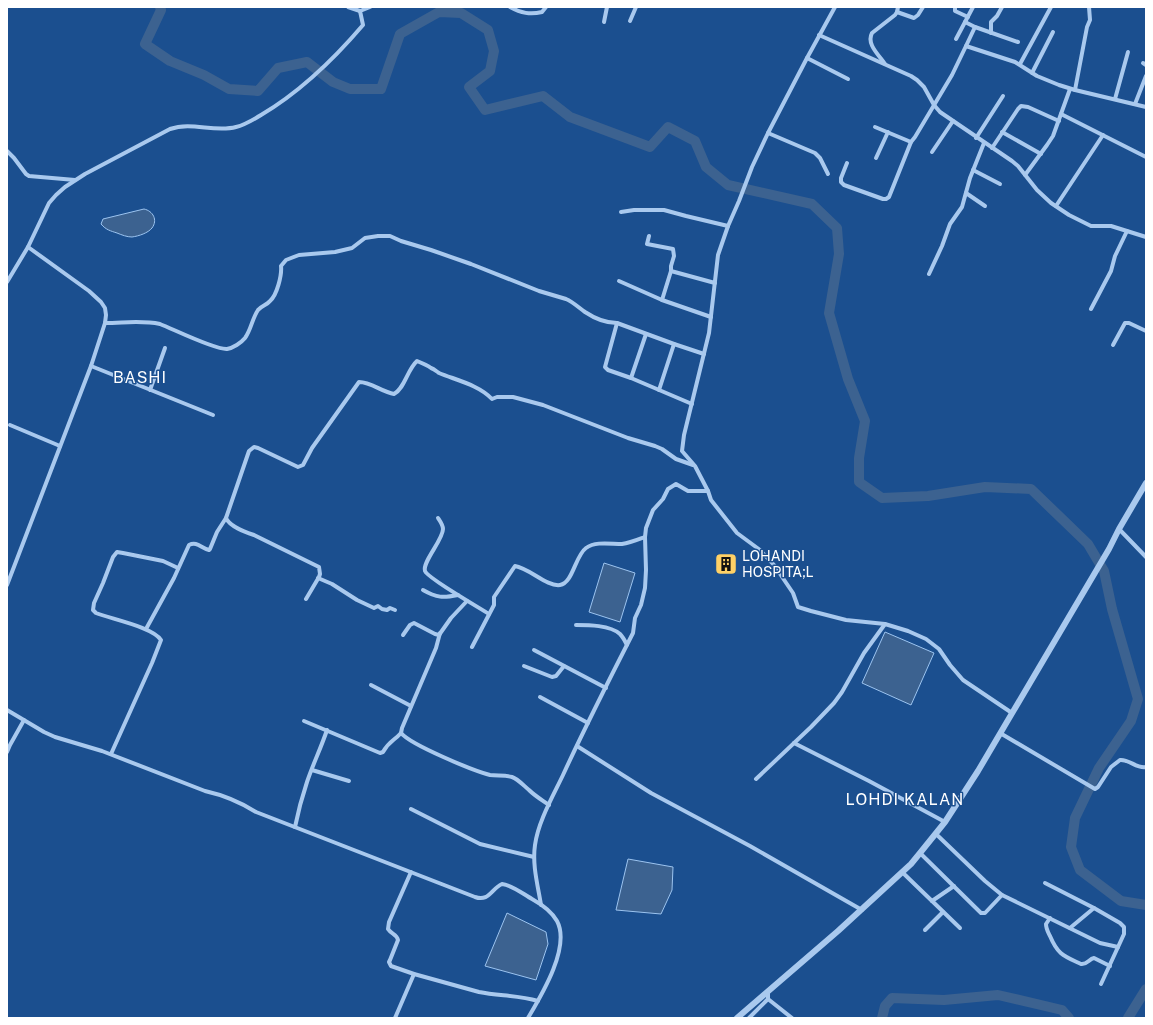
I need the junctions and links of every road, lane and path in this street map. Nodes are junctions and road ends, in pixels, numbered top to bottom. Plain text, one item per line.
1 (348, 7) edge
2 (370, 7) edge
3 (510, 7) edge
4 (546, 7) edge
5 (607, 7) edge
6 (636, 7) edge
7 (835, 7) edge
8 (922, 7) edge
9 (955, 7) edge
10 (974, 7) edge
11 (1002, 7) edge
12 (1051, 7) edge
13 (1089, 7) edge
14 (897, 9) edge
15 (360, 11) junction
16 (968, 17) junction
17 (630, 21) dead end
18 (604, 22) dead end
19 (965, 22) junction
20 (975, 27) junction
21 (1053, 32) dead end
22 (991, 33) junction
23 (819, 35) junction
24 (956, 39) dead end
25 (1018, 42) dead end
26 (966, 46) junction
27 (1128, 52) dead end
28 (807, 58) junction
29 (886, 64) junction
30 (1020, 64) junction
31 (1032, 73) junction
32 (1146, 76) edge
33 (848, 79) dead end
34 (1070, 89) junction
35 (1075, 90) junction
36 (1003, 96) dead end
37 (1115, 99) junction
38 (1135, 104) junction
39 (934, 105) junction
40 (1146, 107) edge
41 (1061, 114) junction
42 (953, 121) junction
43 (1059, 121) junction
44 (875, 127) dead end
45 (888, 132) junction
46 (1002, 132) junction
47 (768, 133) junction
48 (1103, 135) junction
49 (976, 138) junction
50 (911, 142) junction
51 (984, 143) junction
52 (992, 148) junction
53 (7, 151) edge
54 (932, 152) dead end
55 (1041, 154) junction
56 (1146, 157) edge
57 (876, 158) dead end
58 (847, 163) dead end
59 (973, 170) junction
60 (828, 174) dead end
61 (1025, 175) junction
62 (75, 180) junction
63 (1000, 184) dead end
64 (966, 193) junction
65 (985, 206) dead end
66 (1056, 206) junction
67 (621, 212) dead end
68 (728, 226) junction
69 (1127, 231) junction
70 (649, 236) dead end
71 (1146, 237) edge
72 (28, 247) junction
73 (671, 271) junction
74 (929, 274) dead end
75 (619, 281) dead end
76 (7, 282) edge
77 (715, 283) junction
78 (662, 300) junction
79 (1091, 309) dead end
80 (711, 317) junction
81 (617, 323) junction
82 (105, 324) junction
83 (1146, 331) edge
84 (646, 334) junction
85 (674, 344) junction
86 (1113, 345) dead end
87 (165, 348) dead end
88 (704, 354) junction
89 (91, 366) junction
90 (631, 378) junction
91 (150, 390) junction
92 (659, 390) junction
93 (692, 404) junction
94 (213, 415) dead end
95 (10, 425) dead end
96 (60, 446) junction
97 (695, 466) junction
98 (1146, 483) edge
99 (708, 491) junction
100 (226, 518) junction
101 (438, 518) dead end
102 (1119, 529) junction
103 (645, 537) junction
104 (1146, 557) edge
105 (178, 568) junction
106 (318, 578) junction
107 (7, 585) edge
108 (424, 590) dead end
109 (458, 595) junction
110 (306, 599) dead end
111 (467, 601) junction
112 (395, 610) dead end
113 (489, 614) junction
114 (885, 624) junction
115 (576, 625) dead end
116 (146, 629) junction
117 (440, 633) junction
118 (403, 635) dead end
119 (627, 645) junction
120 (472, 647) dead end
121 (534, 650) dead end
122 (524, 666) dead end
123 (564, 666) junction
124 (371, 685) dead end
125 (606, 688) junction
126 (540, 697) dead end
127 (411, 706) junction
128 (7, 710) edge
129 (1012, 713) junction
130 (24, 720) junction
131 (304, 721) dead end
132 (588, 723) junction
133 (327, 730) junction
134 (401, 733) junction
135 (1000, 733) junction
136 (794, 743) junction
137 (577, 746) junction
138 (7, 752) edge
139 (111, 754) junction
140 (1146, 767) edge
141 (312, 770) junction
142 (756, 779) dead end
143 (349, 781) dead end
144 (549, 804) junction
145 (411, 809) dead end
146 (944, 822) junction
147 (295, 827) junction
148 (936, 834) junction
149 (920, 853) junction
150 (534, 857) junction
151 (411, 872) junction
152 (902, 872) junction
153 (1045, 882) dead end
154 (954, 886) junction
155 (1002, 895) junction
156 (932, 901) junction
157 (541, 906) junction
158 (1094, 908) junction
159 (862, 910) junction
160 (943, 912) junction
161 (1050, 918) junction
162 (960, 928) dead end
163 (1070, 928) junction
164 (926, 930) dead end
165 (1118, 947) junction
166 (1110, 966) junction
167 (414, 974) junction
168 (1101, 984) dead end
169 (768, 990) junction
170 (768, 998) junction
171 (538, 1001) junction
172 (394, 1018) edge
173 (528, 1018) edge
174 (737, 1018) edge
175 (749, 1018) edge
176 (792, 1018) edge

1 - 15 street
2 - 15 street
3 - 4 street
5 - 18 street
6 - 17 street
7 - 23 street
8 - 14 street
9 - 16 street
10 - 16 street
11 - 22 street
12 - 30 street
13 - 35 street
14 - 29 street
15 - 62 street
16 - 19 street
19 - 20 street
19 - 24 street
20 - 22 street
20 - 26 street
21 - 31 street
22 - 25 street
23 - 28 street
23 - 29 street
26 - 30 street
26 - 39 street
27 - 37 street
28 - 33 street
28 - 47 street
29 - 39 street
30 - 31 street
31 - 34 street
32 - 38 street
34 - 35 street
34 - 41 street
35 - 37 street
36 - 49 street
37 - 38 street
38 - 40 street
39 - 42 street
39 - 50 street
41 - 43 street
41 - 48 street
42 - 49 street
42 - 54 street
43 - 46 street
43 - 55 street
44 - 45 street
45 - 50 street
45 - 57 street
46 - 52 street
46 - 55 street
47 - 60 street
47 - 68 street
48 - 56 street
48 - 66 street
49 - 51 street
50 - 58 street
51 - 52 street
51 - 59 street
52 - 61 street
53 - 62 street
55 - 61 street
59 - 63 street
59 - 64 street
61 - 66 street
62 - 72 street
64 - 65 street
64 - 74 street
66 - 69 street
67 - 68 street
68 - 77 street
69 - 71 street
69 - 79 street
70 - 73 street
72 - 76 street
72 - 82 street
73 - 77 street
73 - 78 street
75 - 78 street
77 - 80 street
78 - 80 street
80 - 88 street
81 - 82 street
81 - 84 street
81 - 90 street
82 - 89 street
83 - 86 street
84 - 85 street
84 - 90 street
85 - 88 street
85 - 92 street
87 - 91 street
88 - 93 street
89 - 91 street
89 - 96 street
90 - 92 street
91 - 94 street
92 - 93 street
93 - 97 street
95 - 96 street
96 - 107 street
97 - 99 street
97 - 100 street
98 - 102 street
99 - 103 street
99 - 114 street
100 - 105 street
100 - 106 street
101 - 109 street
102 - 104 street
102 - 129 street
103 - 113 street
103 - 119 street
105 - 116 street
105 - 116 street
106 - 110 street
106 - 112 street
108 - 109 street
109 - 111 street
111 - 113 street
111 - 117 street
113 - 120 street
114 - 129 street
114 - 136 street
115 - 119 street
116 - 139 street
117 - 118 street
117 - 127 street
119 - 125 street
121 - 123 street
122 - 123 street
123 - 125 street
124 - 127 street
125 - 132 street
126 - 132 street
127 - 134 street
128 - 130 street
129 - 135 street
130 - 138 street
130 - 139 street
131 - 133 street
132 - 137 street
133 - 134 street
133 - 141 street
134 - 144 street
135 - 140 street
135 - 146 street
136 - 142 street
136 - 146 street
137 - 144 street
137 - 159 street
139 - 147 street
141 - 143 street
141 - 147 street
144 - 150 street
145 - 150 street
146 - 148 street
147 - 151 street
148 - 149 street
148 - 155 street
149 - 152 street
149 - 154 street
150 - 157 street
151 - 157 street
151 - 167 street
152 - 156 street
152 - 159 street
153 - 158 street
154 - 155 street
154 - 156 street
155 - 161 street
156 - 160 street
157 - 171 street
158 - 163 street
158 - 165 street
159 - 169 street
160 - 162 street
160 - 164 street
161 - 163 street
161 - 166 street
163 - 165 street
165 - 166 street
166 - 168 street
167 - 171 street
167 - 172 street
169 - 170 street
169 - 174 street
170 - 175 street
170 - 176 street
171 - 173 street

